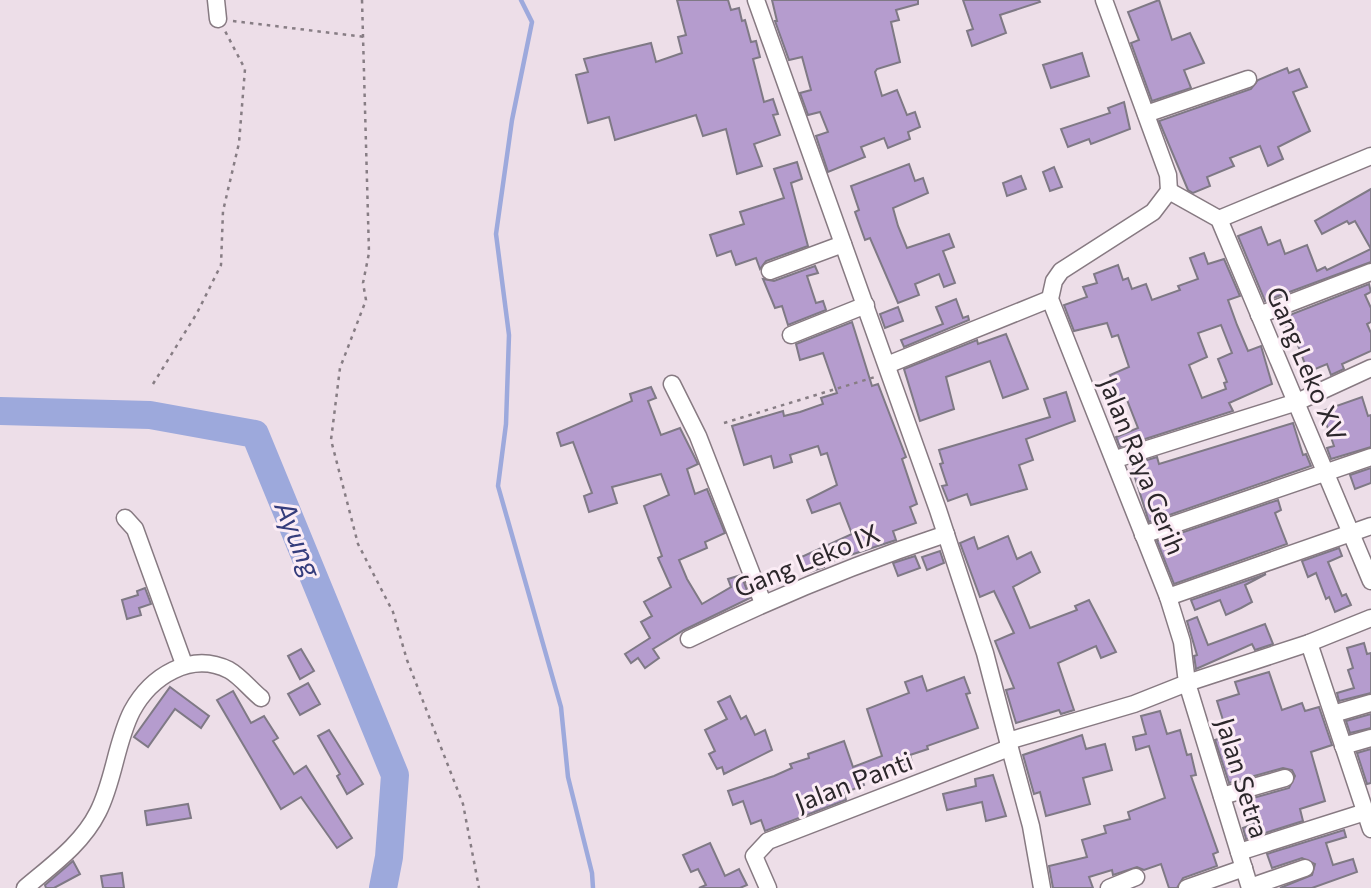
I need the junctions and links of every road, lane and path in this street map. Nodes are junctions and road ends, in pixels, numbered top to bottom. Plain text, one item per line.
1 (216, 0) edge
2 (362, 0) edge
3 (756, 0) edge
4 (1104, 0) edge
5 (218, 19) junction
6 (365, 37) junction
7 (1248, 79) dead end
8 (1146, 114) junction
9 (1371, 156) edge
10 (1169, 191) junction
11 (1219, 219) junction
12 (843, 244) junction
13 (770, 271) dead end
14 (1371, 272) edge
15 (1050, 299) junction
16 (866, 305) junction
17 (1259, 315) junction
18 (791, 335) dead end
19 (1371, 368) edge
20 (888, 369) junction
21 (153, 384) dead end
22 (672, 384) dead end
23 (1297, 402) junction
24 (724, 423) dead end
25 (1371, 457) edge
26 (1116, 459) junction
27 (1326, 472) junction
28 (125, 518) dead end
29 (1371, 526) edge
30 (1351, 532) junction
31 (946, 534) junction
32 (1143, 535) junction
33 (1371, 581) edge
34 (1168, 597) junction
35 (764, 603) junction
36 (1371, 618) edge
37 (689, 639) dead end
38 (1309, 643) junction
39 (184, 664) junction
40 (1187, 683) junction
41 (261, 698) dead end
42 (1371, 703) edge
43 (1333, 714) junction
44 (1371, 738) edge
45 (1009, 745) junction
46 (1343, 746) junction
47 (1285, 778) dead end
48 (1222, 796) junction
49 (1365, 812) junction
50 (1371, 829) edge
51 (1241, 860) junction
52 (1305, 868) dead end
53 (1136, 877) dead end
54 (25, 888) edge
55 (479, 888) edge
56 (768, 888) edge
57 (1042, 888) edge
58 (1109, 888) edge
59 (1188, 888) edge
60 (1250, 888) edge

1 - 5 street
2 - 6 path
3 - 12 street
4 - 8 street
5 - 6 path
5 - 21 path
6 - 55 path
7 - 8 street
8 - 10 street
9 - 11 street
10 - 11 street
10 - 15 street
11 - 17 street, Gang Leko XV
12 - 13 street
12 - 16 street
14 - 17 street
15 - 20 street
15 - 26 street, Jalan Raya Gerih
16 - 18 street
16 - 20 street
17 - 23 street, Gang Leko XV
19 - 23 street
20 - 24 path
20 - 31 street
22 - 35 street
23 - 26 street
23 - 27 street, Gang Leko XV
25 - 27 street
26 - 32 street, Jalan Raya Gerih
27 - 30 street, Gang Leko XV
27 - 32 street
28 - 39 street
29 - 30 street
30 - 33 street, Gang Leko XV
30 - 34 street
31 - 35 street, Gang Leko IX
31 - 45 street
32 - 34 street, Jalan Raya Gerih
34 - 40 street, Jalan Raya Gerih
35 - 37 street, Gang Leko IX
36 - 38 street
38 - 40 street
38 - 43 street
39 - 41 street
39 - 54 street
40 - 45 street
40 - 48 street, Jalan Setra
42 - 43 street
43 - 46 street
44 - 46 street
45 - 56 street, Jalan Panti
45 - 57 street
46 - 49 street
47 - 48 street
48 - 51 street, Jalan Setra
49 - 50 street
49 - 51 street
51 - 59 street
51 - 60 street, Jalan Setra
52 - 60 street
53 - 58 street

